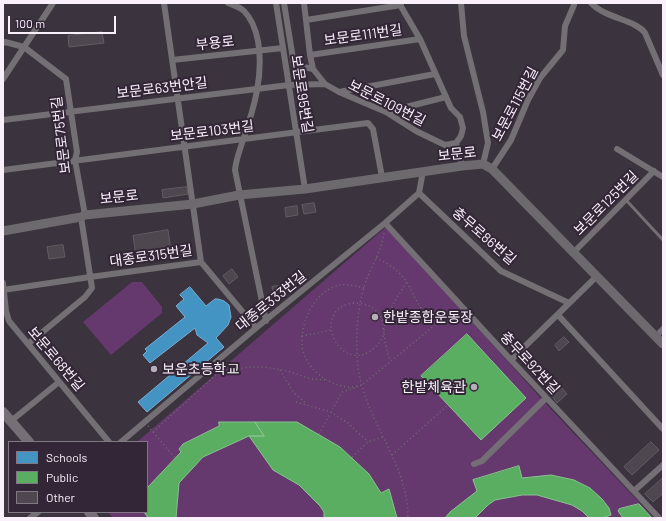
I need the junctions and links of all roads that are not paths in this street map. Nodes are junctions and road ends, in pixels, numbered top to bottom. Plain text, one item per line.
1 (53, 3) edge
2 (164, 3) edge
3 (228, 3) edge
4 (276, 3) edge
5 (284, 3) edge
6 (304, 3) edge
7 (461, 3) edge
8 (591, 3) edge
9 (400, 4) edge
10 (574, 5) dead end
11 (306, 20) junction
12 (420, 39) junction
13 (3, 42) edge
14 (24, 48) junction
15 (283, 48) junction
16 (260, 51) junction
17 (310, 55) junction
18 (172, 60) junction
19 (314, 69) junction
20 (435, 74) junction
21 (663, 75) edge
22 (3, 79) edge
23 (325, 84) junction
24 (289, 85) junction
25 (257, 88) junction
26 (339, 92) junction
27 (446, 97) junction
28 (178, 99) junction
29 (71, 112) junction
30 (386, 112) junction
31 (3, 120) edge
32 (296, 132) junction
33 (243, 139) junction
34 (456, 143) junction
35 (185, 147) junction
36 (617, 149) dead end
37 (75, 160) junction
38 (483, 164) junction
39 (462, 166) junction
40 (492, 169) junction
41 (3, 170) edge
42 (654, 171) junction
43 (423, 172) junction
44 (663, 176) edge
45 (382, 177) junction
46 (305, 189) junction
47 (419, 193) junction
48 (239, 195) junction
49 (626, 200) junction
50 (193, 204) junction
51 (83, 216) junction
52 (385, 223) junction
53 (3, 231) edge
54 (663, 240) edge
55 (574, 252) junction
56 (201, 262) junction
57 (597, 276) junction
58 (90, 277) junction
59 (3, 283) edge
60 (4, 290) edge
61 (568, 303) junction
62 (558, 315) junction
63 (266, 321) junction
64 (256, 328) junction
65 (663, 329) edge
66 (656, 336) junction
67 (28, 344) junction
68 (663, 344) edge
69 (511, 360) junction
70 (59, 382) junction
71 (546, 398) junction
72 (3, 412) edge
73 (11, 421) junction
74 (663, 429) edge
75 (28, 441) edge
76 (108, 441) edge
77 (122, 441) edge
78 (474, 464) dead end
79 (663, 465) edge
80 (634, 491) junction
81 (659, 518) edge

1 - 14 street
2 - 18 street
3 - 16 street
4 - 15 street, 보문로95번길
5 - 19 street
6 - 11 street, 보문로109번길
7 - 38 street
8 - 21 street
9 - 11 street, 보문로111번길
9 - 12 street, 보문로111번길
10 - 40 street, 보문로115번길
11 - 17 street, 보문로109번길
12 - 17 street, 보문로111번길
12 - 20 street, 보문로111번길
13 - 14 street, 보문로75번길
14 - 22 street
14 - 29 street, 보문로75번길
15 - 16 street, 부용로
15 - 24 street, 보문로95번길
16 - 18 street, 부용로
16 - 25 street
17 - 19 street, 보문로109번길
18 - 28 street
19 - 23 street, 보문로109번길
20 - 26 street
20 - 27 street, 보문로111번길
23 - 24 street, 보문로63번안길
23 - 26 street, 보문로109번길
24 - 25 street, 보문로63번안길
24 - 32 street, 보문로95번길
25 - 28 street, 보문로63번안길
25 - 33 street
26 - 30 street, 보문로109번길
27 - 30 street
27 - 34 street, 보문로111번길
28 - 29 street, 보문로63번안길
28 - 35 street
29 - 31 street, 보문로63번안길
29 - 37 street, 보문로75번길
30 - 34 street, 보문로109번길
32 - 33 street, 보문로103번길
32 - 45 street, 보문로103번길
32 - 46 street, 보문로95번길
33 - 35 street, 보문로103번길
33 - 48 street
34 - 39 street
35 - 37 street, 보문로103번길
35 - 50 street
36 - 42 street, 보문로125번길
37 - 41 street, 보문로103번길
37 - 51 street, 보문로75번길
38 - 39 main road, 보문로
38 - 40 main road, 보문로
39 - 43 main road, 보문로
40 - 55 main road, 보문로
42 - 44 street, 보문로125번길
42 - 49 street, 보문로125번길
43 - 45 main road, 보문로
43 - 47 street
45 - 46 main road, 보문로
46 - 48 main road, 보문로
47 - 52 street, 대종로333번길
47 - 61 street, 충무로86번길
48 - 50 main road, 보문로
48 - 63 street
49 - 54 lane
49 - 55 street, 보문로125번길
50 - 51 main road, 보문로
50 - 56 street
51 - 53 main road, 보문로
51 - 58 street, 보문로75번길
52 - 63 street, 대종로333번길
52 - 69 street, 충무로92번길
55 - 57 main road, 보문로
56 - 58 street, 대종로315번길
56 - 64 street, 대종로315번길
57 - 61 street
57 - 66 main road, 보문로
58 - 60 street, 대종로315번길
58 - 67 street
59 - 60 street, 보문로68번길
60 - 67 street, 보문로68번길
61 - 62 street
62 - 69 street
62 - 74 street
63 - 64 street, 대종로333번길
64 - 77 street, 대종로333번길
65 - 66 street
66 - 68 main road, 보문로
67 - 70 street, 보문로68번길
69 - 71 street, 충무로92번길
70 - 73 street
70 - 76 street, 보문로68번길
71 - 78 street
71 - 80 street, 충무로92번길
72 - 73 main road
73 - 75 main road
79 - 80 street
80 - 81 street, 충무로92번길

